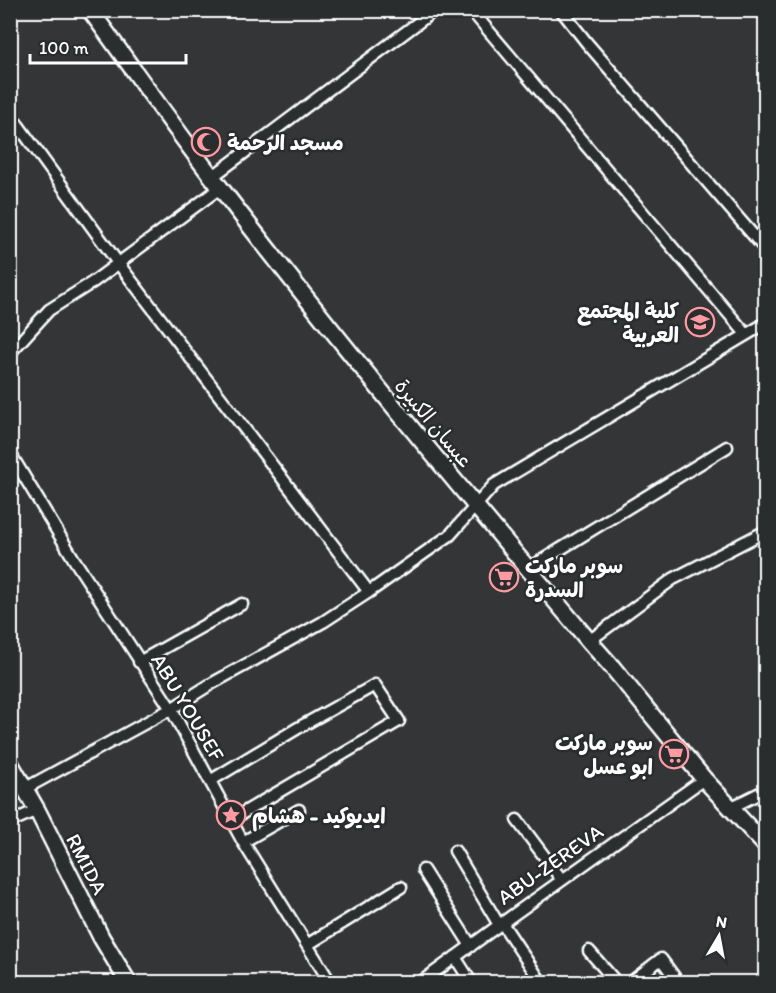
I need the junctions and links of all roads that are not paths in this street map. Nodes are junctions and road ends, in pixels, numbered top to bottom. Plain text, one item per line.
1 (90, 10) edge
2 (435, 10) edge
3 (471, 10) edge
4 (561, 10) edge
5 (10, 114) edge
6 (216, 182) junction
7 (765, 249) edge
8 (118, 263) junction
9 (765, 323) edge
10 (746, 334) junction
11 (10, 353) edge
12 (727, 447) dead end
13 (10, 453) edge
14 (476, 506) junction
15 (765, 531) edge
16 (528, 569) junction
17 (369, 592) junction
18 (242, 604) dead end
19 (589, 641) junction
20 (139, 662) junction
21 (171, 709) junction
22 (10, 763) edge
23 (704, 779) junction
24 (210, 781) junction
25 (26, 789) junction
26 (765, 790) edge
27 (730, 808) junction
28 (37, 810) junction
29 (299, 810) dead end
30 (231, 820) junction
31 (517, 820) dead end
32 (10, 822) edge
33 (243, 842) junction
34 (765, 846) edge
35 (455, 851) dead end
36 (423, 870) dead end
37 (562, 880) junction
38 (400, 887) dead end
39 (501, 924) junction
40 (307, 945) junction
41 (471, 946) junction
42 (589, 951) dead end
43 (455, 957) junction
44 (128, 982) edge
45 (330, 982) edge
46 (421, 982) edge
47 (471, 982) edge
48 (541, 982) edge
49 (616, 982) edge
50 (632, 982) edge
51 (678, 982) edge

1 - 6 main road, عبسان الكبيرة
2 - 6 street
3 - 10 street
4 - 7 street
5 - 8 street
6 - 8 street
6 - 14 main road, عبسان الكبيرة
8 - 11 street
8 - 17 street
9 - 10 street
10 - 14 street
12 - 16 street
13 - 20 street, ABU YOUSEF
14 - 16 main road, عبسان الكبيرة
14 - 17 street
15 - 19 street
16 - 19 main road, عبسان الكبيرة
17 - 21 street
18 - 20 street
19 - 23 main road, عبسان الكبيرة
20 - 21 street, ABU YOUSEF
21 - 24 street, ABU YOUSEF
21 - 25 street
22 - 25 main road, RMIDA
23 - 27 main road, عبسان الكبيرة
23 - 37 street, ABU-ZEREVA
24 - 30 street, ABU YOUSEF
24 - 30 street
25 - 28 main road, RMIDA
26 - 27 street
27 - 34 main road, عبسان الكبيرة
28 - 32 street
28 - 44 main road, RMIDA
29 - 33 street
30 - 33 street, ABU YOUSEF
31 - 37 street
33 - 40 street, ABU YOUSEF
35 - 39 street
36 - 41 street
37 - 39 street, ABU-ZEREVA
38 - 40 street
39 - 41 street, ABU-ZEREVA
39 - 48 street
40 - 45 street, ABU YOUSEF
41 - 43 street, ABU-ZEREVA
42 - 49 street
43 - 46 street, ABU-ZEREVA
43 - 47 street
50 - 51 street

